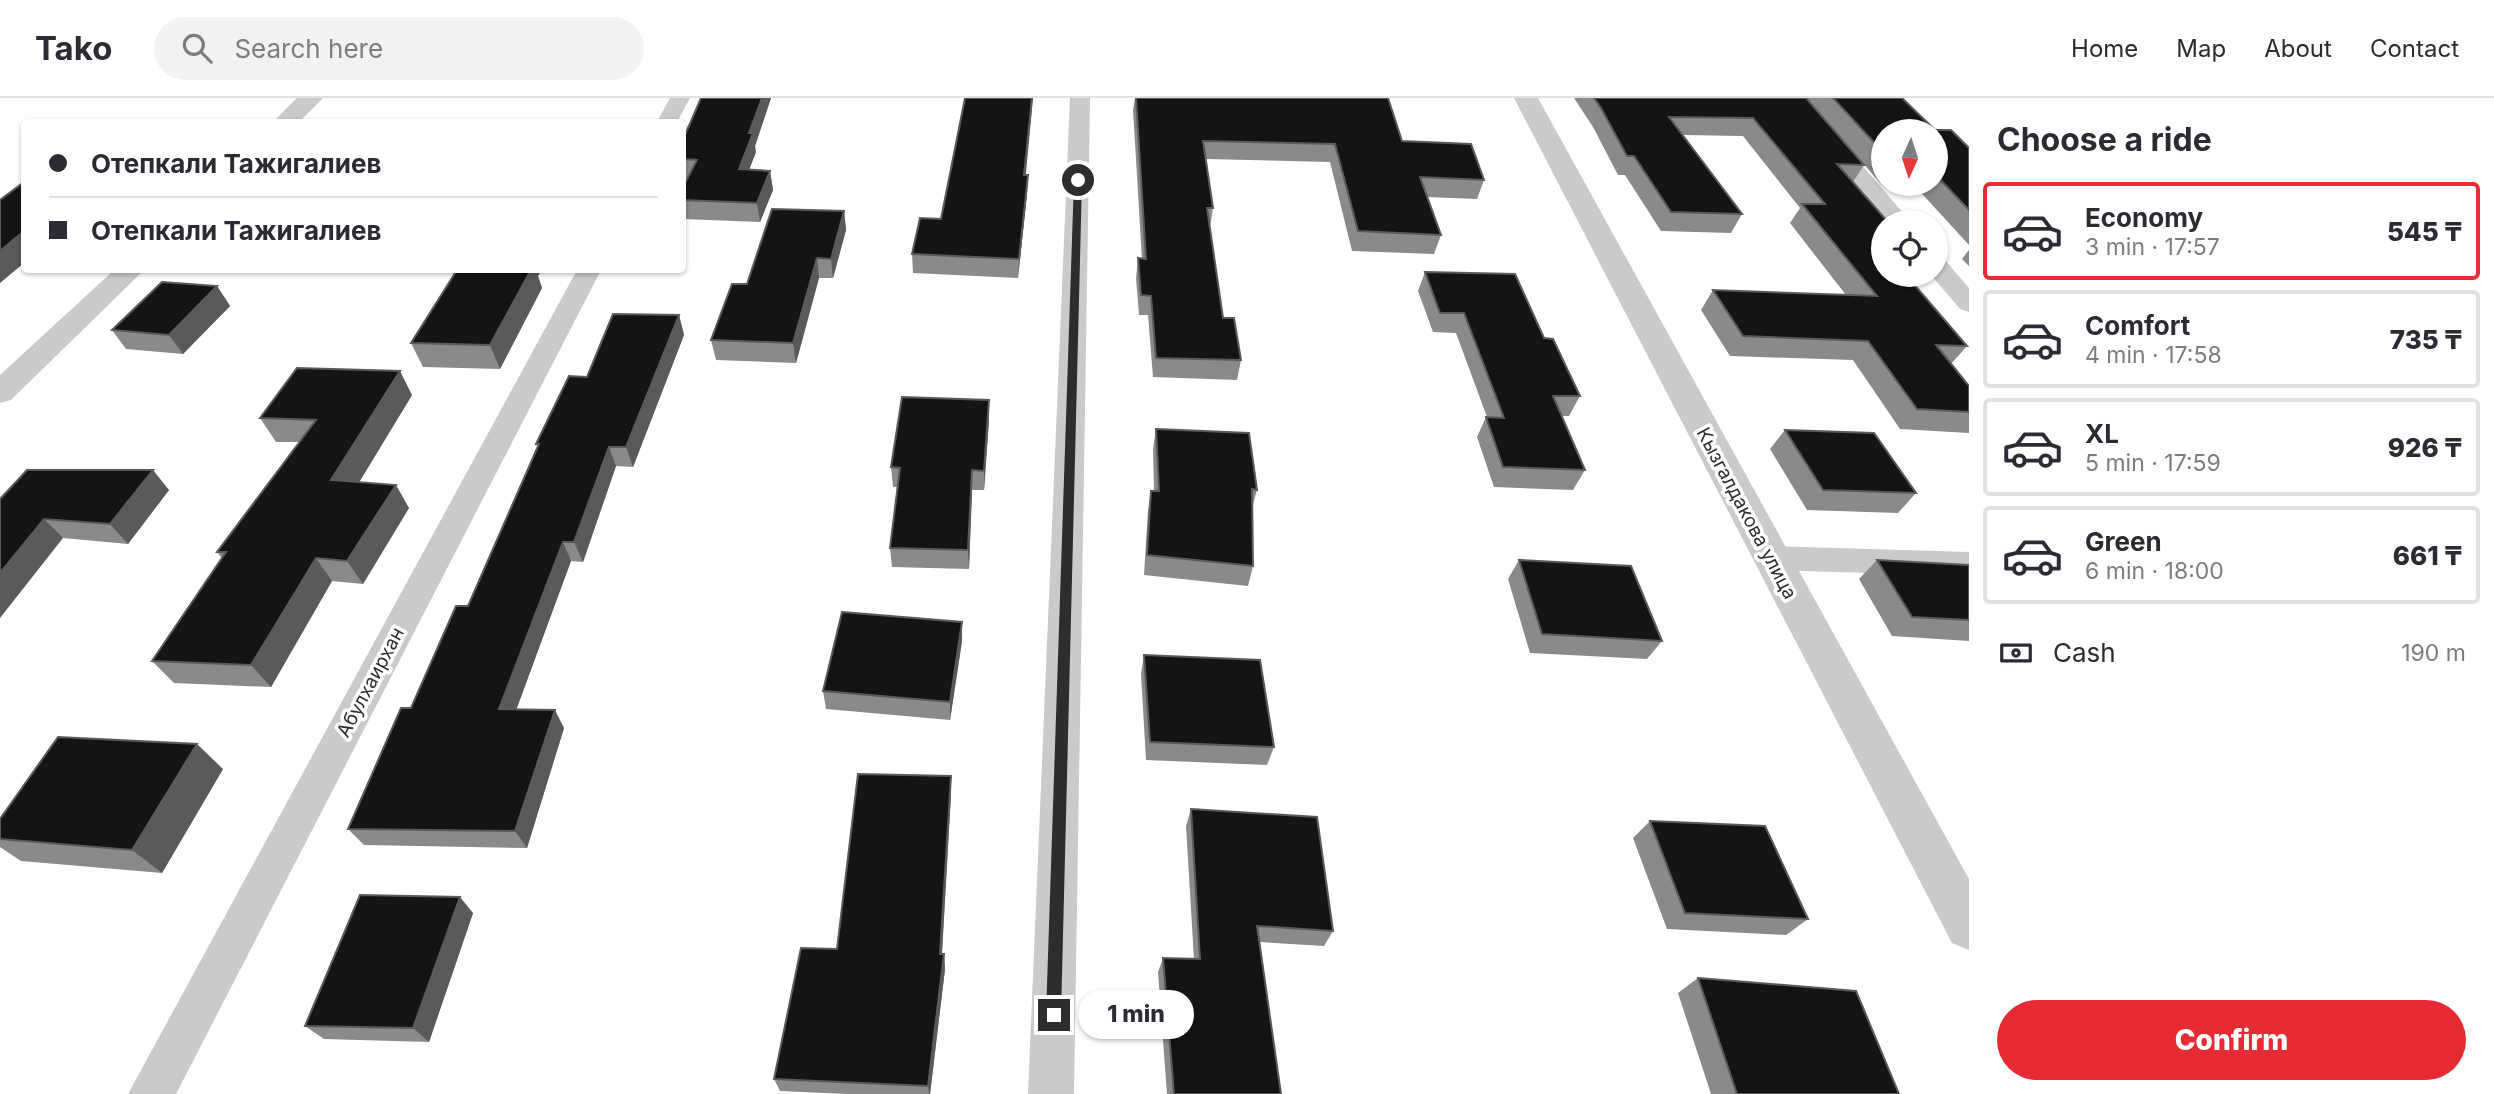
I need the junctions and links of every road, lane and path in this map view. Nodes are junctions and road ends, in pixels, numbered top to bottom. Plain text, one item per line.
1 (311, 98) edge
2 (680, 98) edge
3 (1080, 98) edge
4 (1526, 98) edge
5 (1793, 98) edge
6 (288, 119) edge
7 (669, 119) edge
8 (1889, 210) edge
9 (127, 273) edge
10 (587, 273) edge
11 (1948, 279) edge
12 (1969, 304) edge
13 (0, 393) edge
14 (1771, 558) junction
15 (1969, 564) edge
16 (1969, 927) edge
17 (151, 1094) edge
18 (1051, 1094) edge

1 - 6 street
2 - 7 street
3 - 18 street
4 - 14 street, Кызгалдакова улица
5 - 8 street
9 - 13 street
10 - 17 street, Абулхаирхан
11 - 12 street
14 - 15 street
14 - 16 street, Кызгалдакова улица

